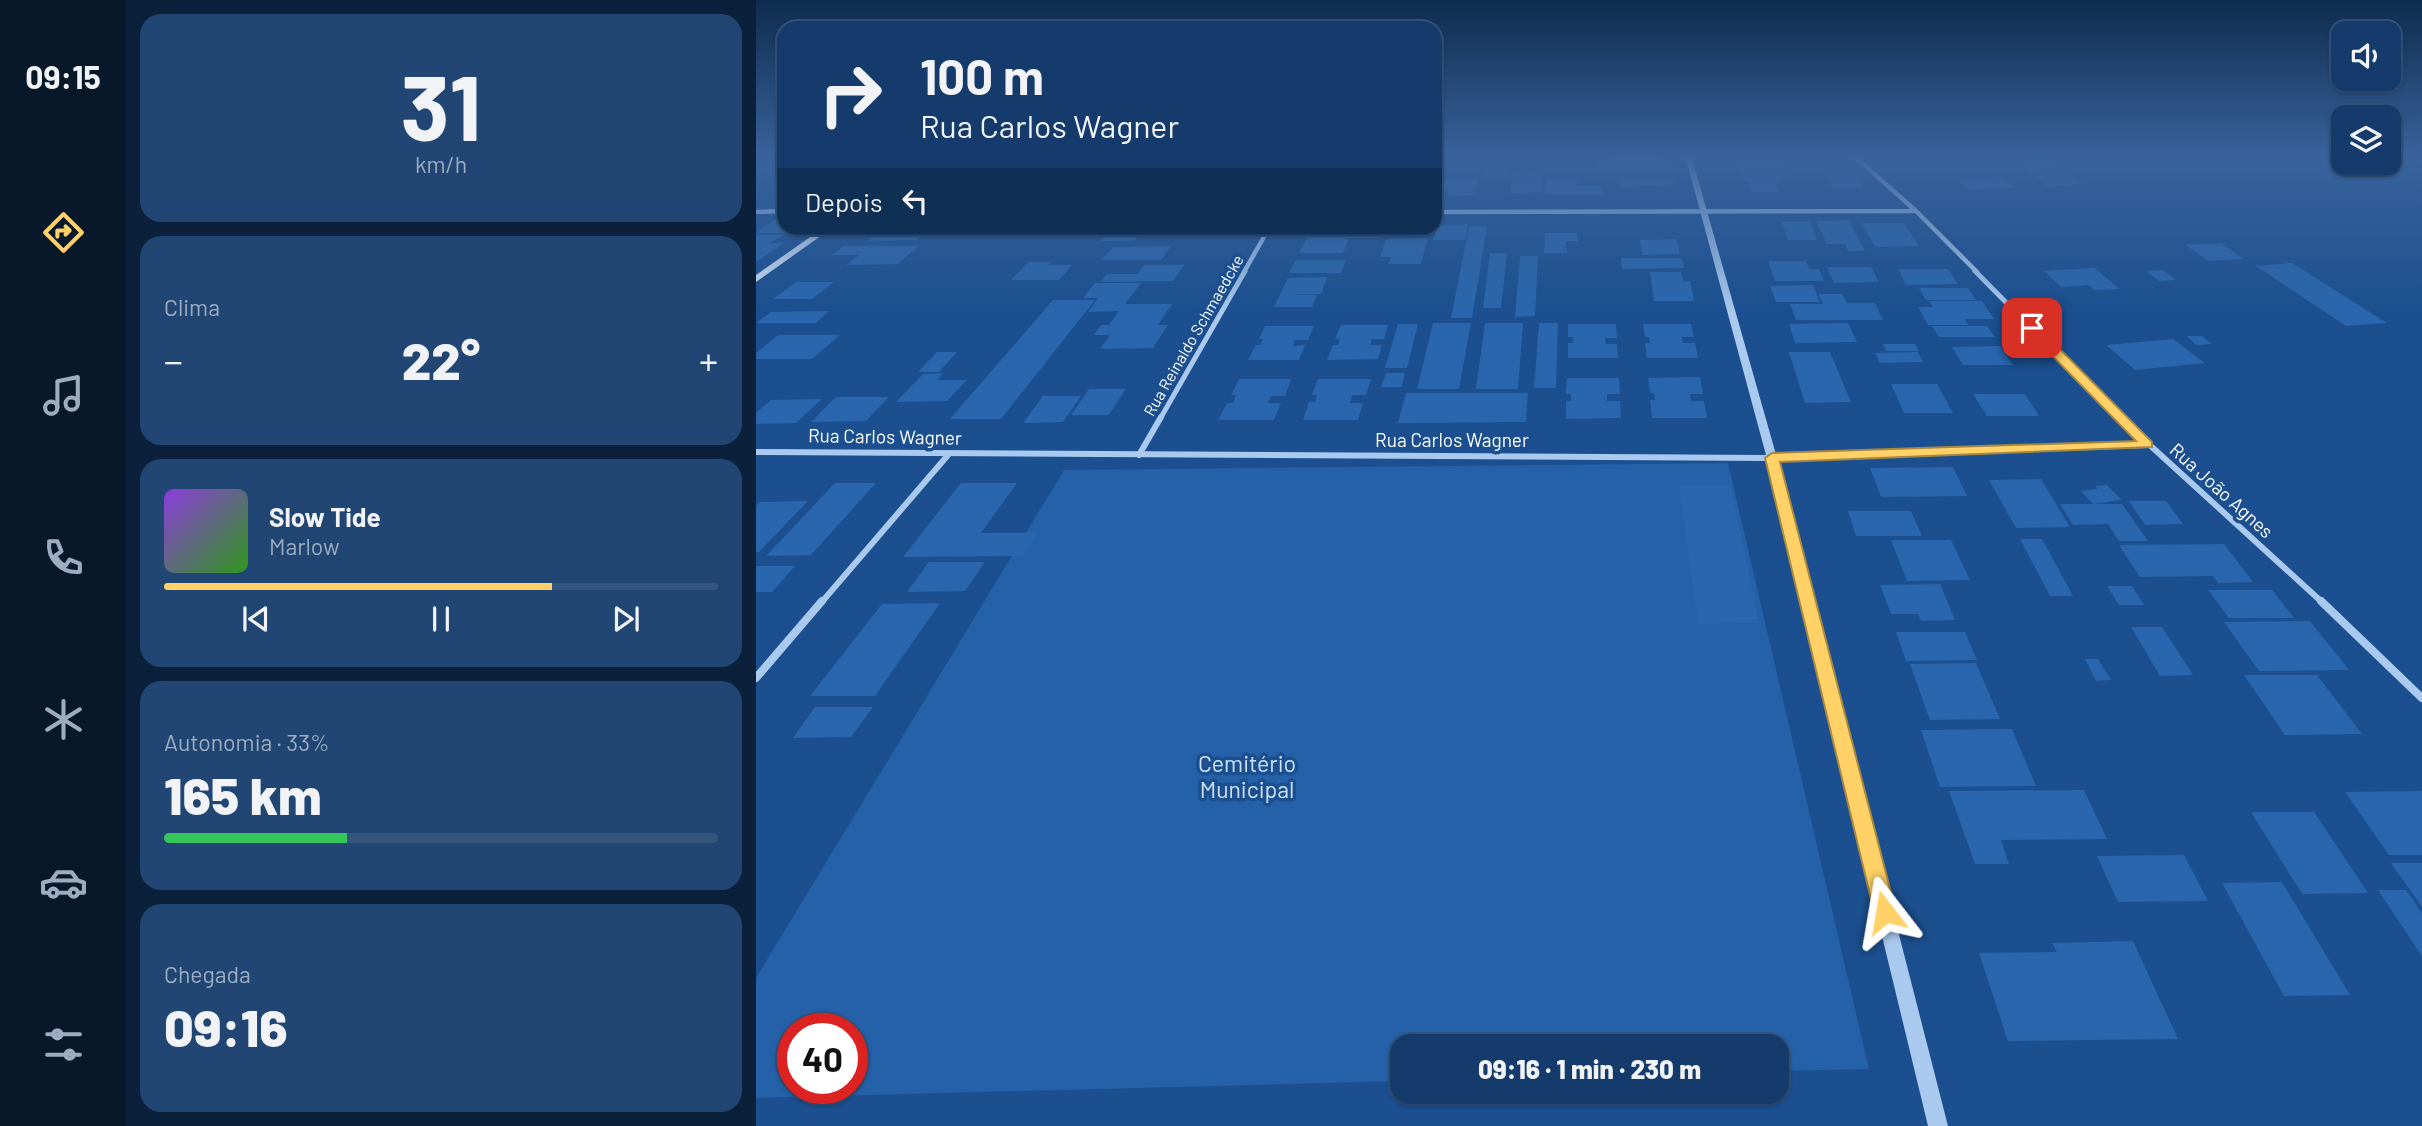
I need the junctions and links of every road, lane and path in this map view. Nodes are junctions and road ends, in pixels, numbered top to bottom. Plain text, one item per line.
1 (1700, 208) edge
2 (1912, 208) edge
3 (777, 211) edge
4 (1916, 211) junction
5 (756, 212) edge
6 (1442, 212) edge
7 (1701, 212) junction
8 (818, 235) edge
9 (1265, 235) edge
10 (756, 279) edge
11 (2147, 444) junction
12 (756, 452) edge
13 (948, 455) junction
14 (1139, 455) junction
15 (1772, 458) junction
16 (756, 678) edge
17 (2422, 698) edge
18 (1938, 1126) edge

1 - 7 street
2 - 4 street, Rua João Agnes
3 - 5 street
4 - 7 street
4 - 11 street, Rua João Agnes
6 - 7 street
7 - 15 street
8 - 10 main road
9 - 14 street, Rua Reinaldo Schmaedcke
11 - 15 street, Rua Carlos Wagner
11 - 17 street, Rua João Agnes
12 - 13 street, Rua Carlos Wagner
13 - 14 street, Rua Carlos Wagner
13 - 16 street
14 - 15 street, Rua Carlos Wagner
15 - 18 street

